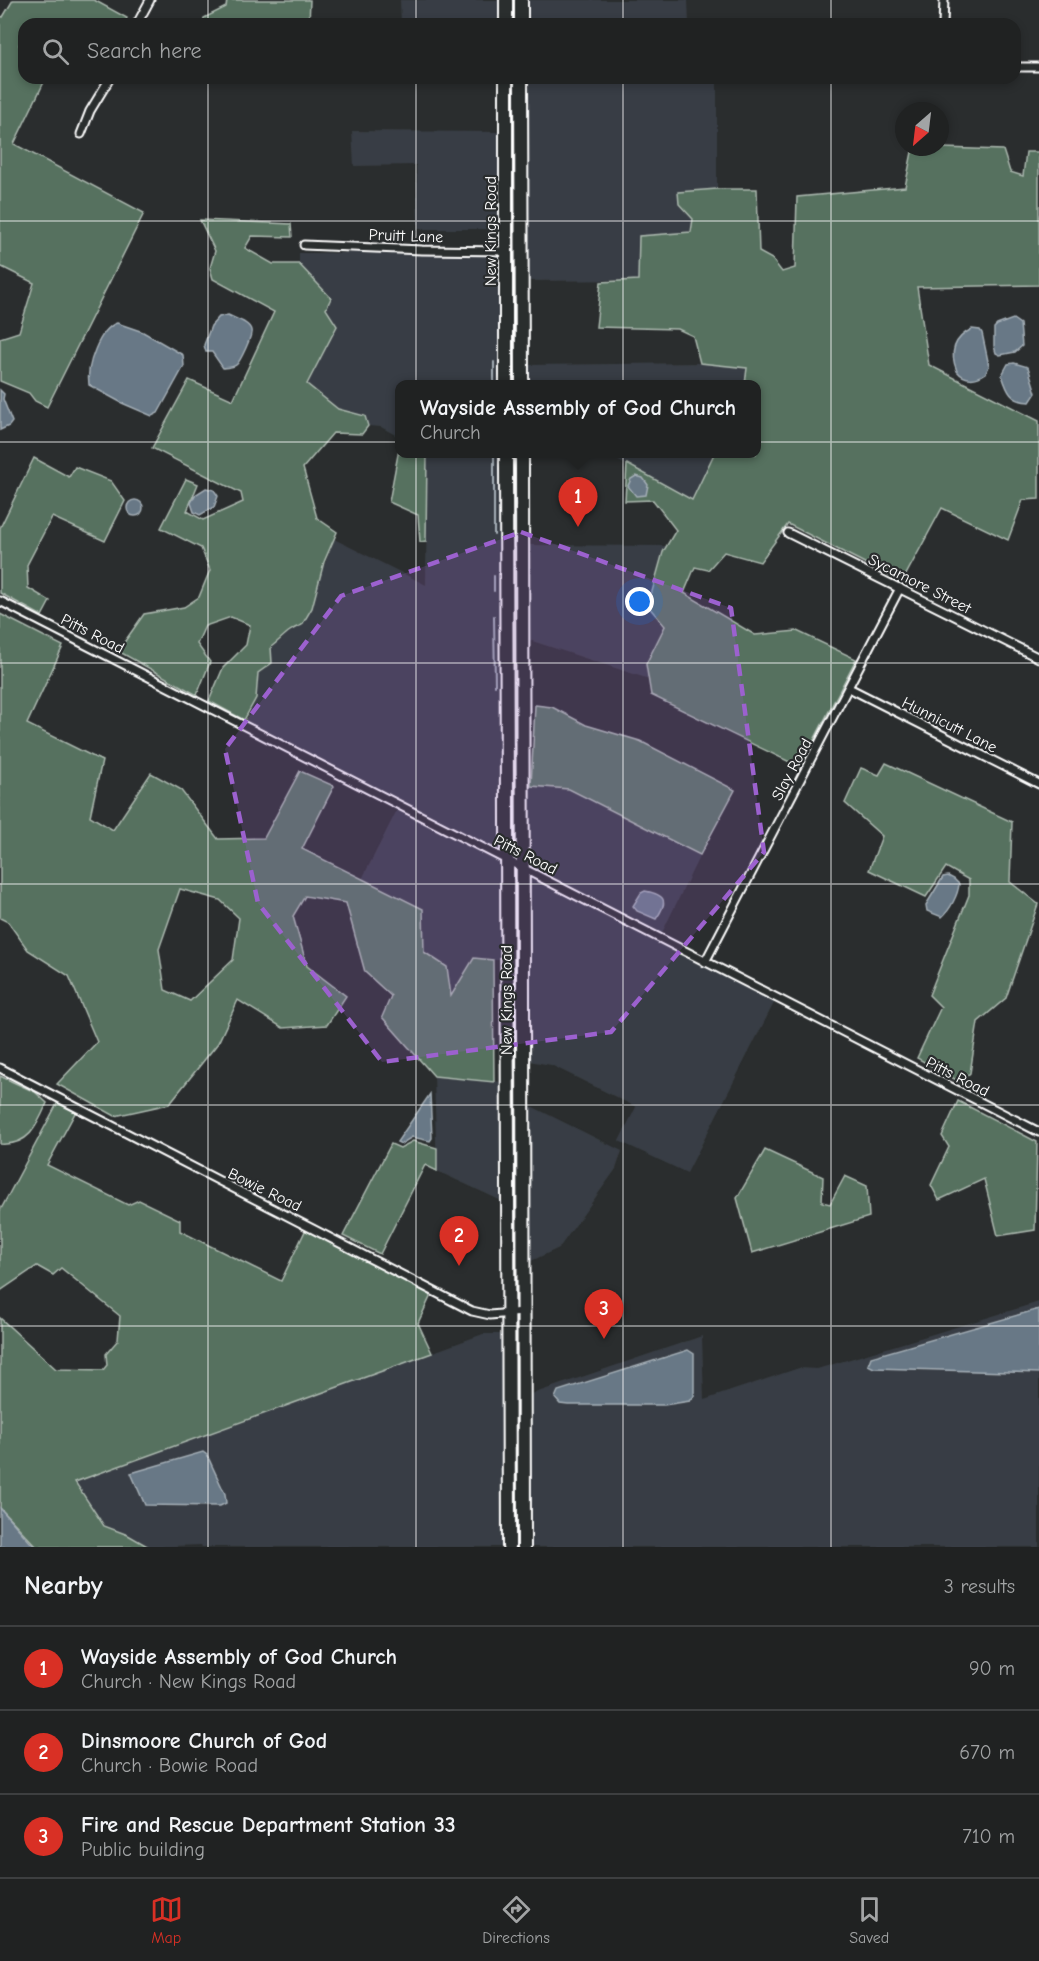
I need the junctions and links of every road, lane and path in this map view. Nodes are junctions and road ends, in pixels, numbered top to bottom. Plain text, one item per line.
1 (150, 0) edge
2 (506, 0) edge
3 (521, 0) edge
4 (944, 0) edge
5 (140, 18) edge
6 (506, 18) edge
7 (521, 18) edge
8 (943, 18) edge
9 (1021, 67) edge
10 (1039, 68) edge
11 (106, 84) edge
12 (506, 84) edge
13 (521, 84) edge
14 (81, 134) dead end
15 (304, 245) dead end
16 (507, 251) junction
17 (506, 331) junction
18 (522, 331) junction
19 (506, 380) edge
20 (522, 380) edge
21 (506, 458) edge
22 (522, 458) edge
23 (788, 533) dead end
24 (900, 588) junction
25 (522, 597) junction
26 (507, 598) junction
27 (0, 601) edge
28 (1039, 658) edge
29 (849, 688) junction
30 (1039, 784) edge
31 (507, 860) junction
32 (523, 868) junction
33 (705, 962) junction
34 (0, 1068) edge
35 (508, 1092) junction
36 (523, 1092) junction
37 (1039, 1132) edge
38 (523, 1312) junction
39 (508, 1313) junction
40 (524, 1371) junction
41 (508, 1374) junction
42 (509, 1547) edge
43 (524, 1547) edge

1 - 5 street
2 - 6 highway
3 - 7 highway
4 - 8 street
9 - 10 street
11 - 14 street
12 - 16 highway, New Kings Road
13 - 18 highway, New Kings Road
15 - 16 street, Pruitt Lane
16 - 17 highway, New Kings Road
17 - 18 street
17 - 19 highway, New Kings Road
18 - 20 highway, New Kings Road
21 - 26 highway, New Kings Road
22 - 25 highway, New Kings Road
23 - 24 street, Sycamore Street
24 - 28 street, Sycamore Street
24 - 29 street, Slay Road
25 - 26 street
25 - 32 highway, New Kings Road
26 - 31 highway, New Kings Road
27 - 31 street, Pitts Road
29 - 30 street, Hunnicutt Lane
29 - 33 street, Slay Road
31 - 32 street, Pitts Road
31 - 35 highway, New Kings Road
32 - 33 street, Pitts Road
32 - 36 highway, New Kings Road
33 - 37 street, Pitts Road
34 - 39 street, Bowie Road
35 - 36 street
35 - 39 highway, New Kings Road
36 - 38 highway, New Kings Road
38 - 39 street, Bowie Road
38 - 40 highway, New Kings Road
39 - 41 highway, New Kings Road
40 - 41 street
40 - 43 highway, New Kings Road
41 - 42 highway, New Kings Road

